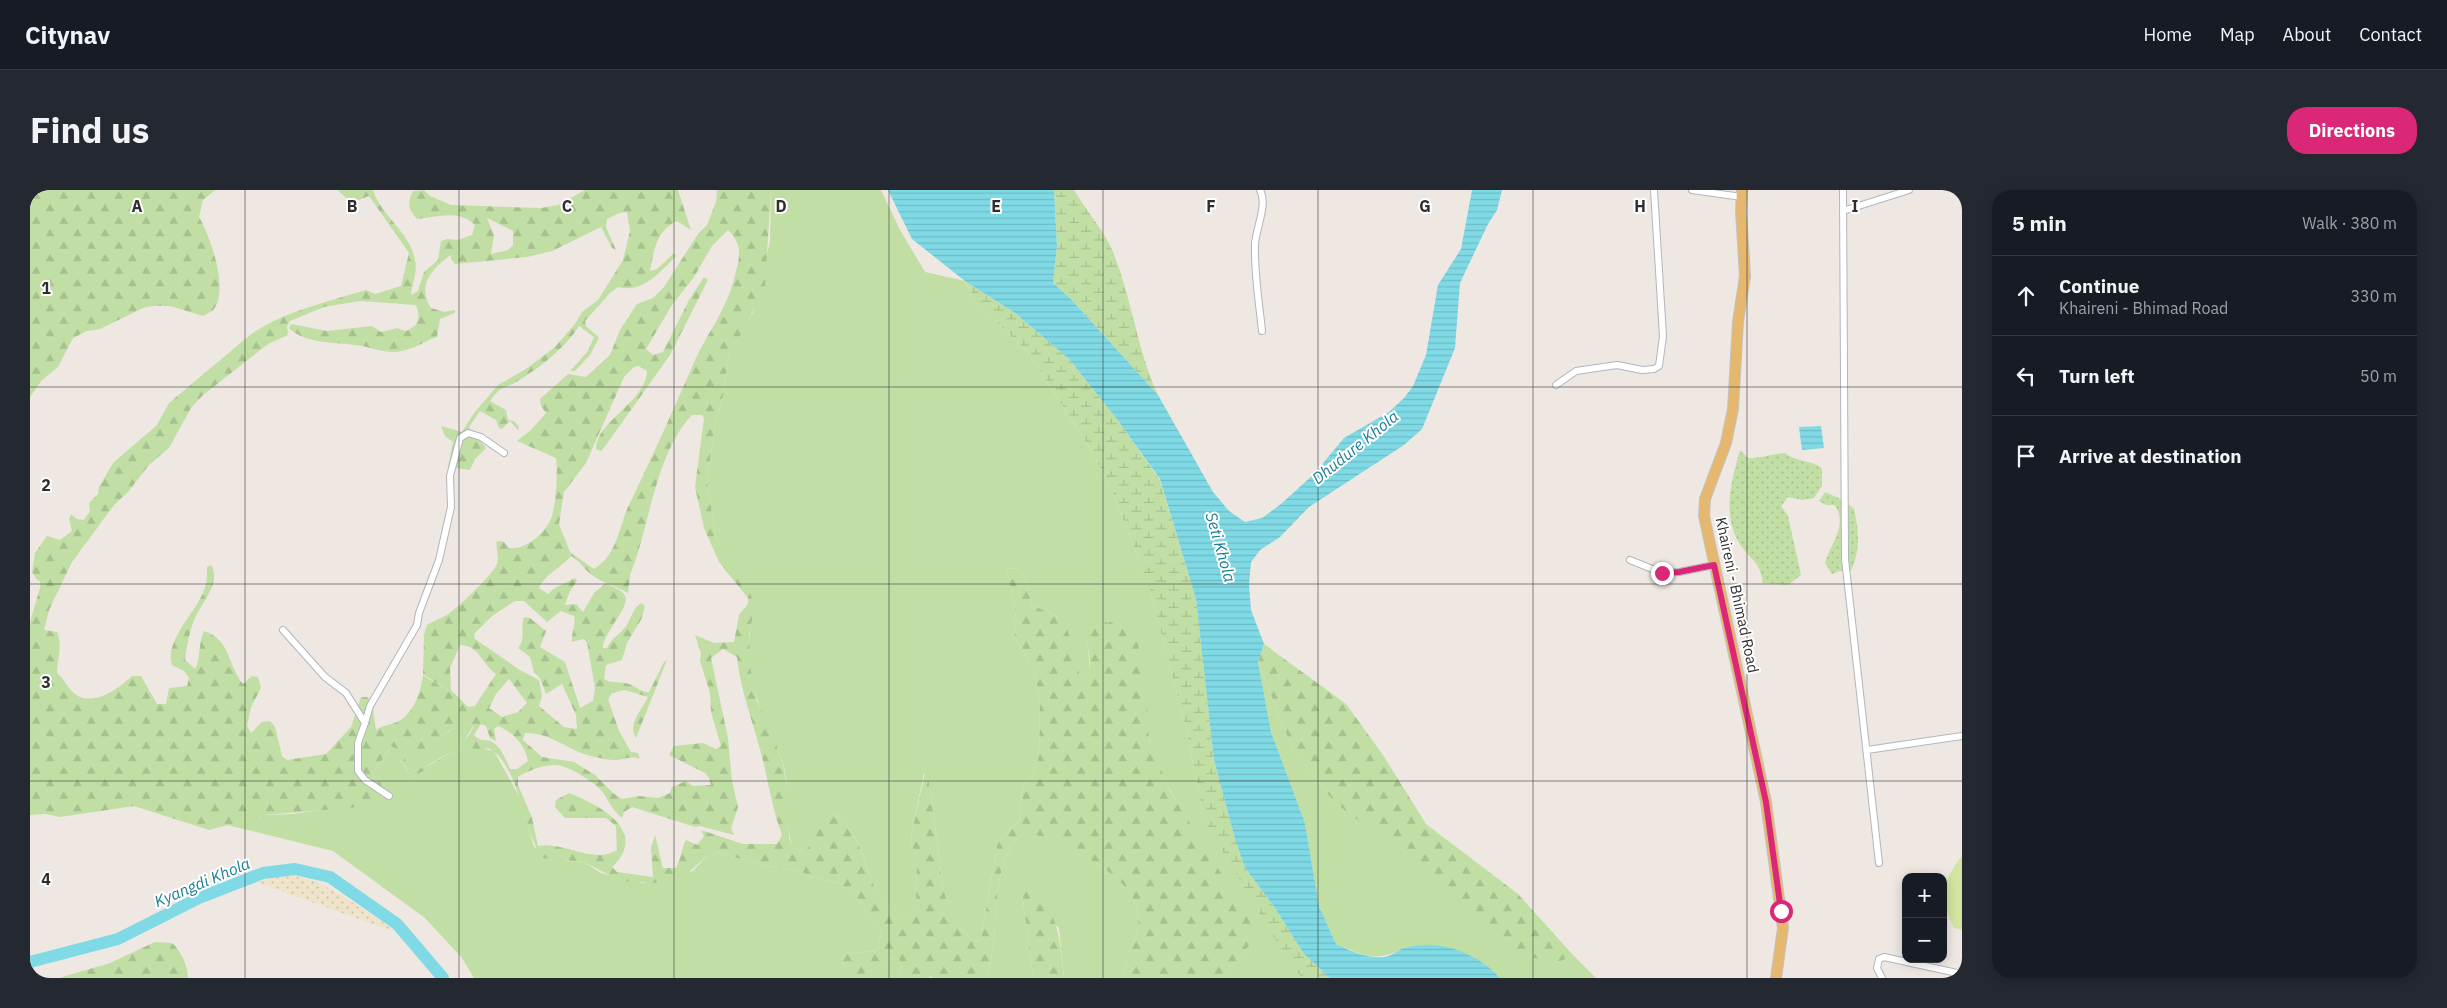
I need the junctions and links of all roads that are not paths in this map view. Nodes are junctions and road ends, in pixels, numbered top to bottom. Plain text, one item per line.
1 (1260, 190) edge
2 (1654, 190) edge
3 (1692, 190) edge
4 (1843, 190) edge
5 (1909, 190) edge
6 (1742, 193) edge
7 (1843, 211) junction
8 (1262, 331) dead end
9 (1556, 385) dead end
10 (504, 453) dead end
11 (1630, 560) dead end
12 (1714, 565) junction
13 (283, 630) dead end
14 (365, 723) junction
15 (1962, 736) edge
16 (1866, 750) junction
17 (388, 796) dead end
18 (1879, 863) dead end
19 (1962, 974) edge
20 (1776, 978) edge
21 (1882, 978) edge

1 - 8 street
2 - 9 street
3 - 6 street
4 - 7 street
5 - 7 street
6 - 12 main road, Khaireni - Bhimad Road
7 - 16 street
10 - 14 street
11 - 12 street
12 - 20 main road, Khaireni - Bhimad Road
13 - 14 street
14 - 17 street
15 - 16 street
16 - 18 street
19 - 21 street

